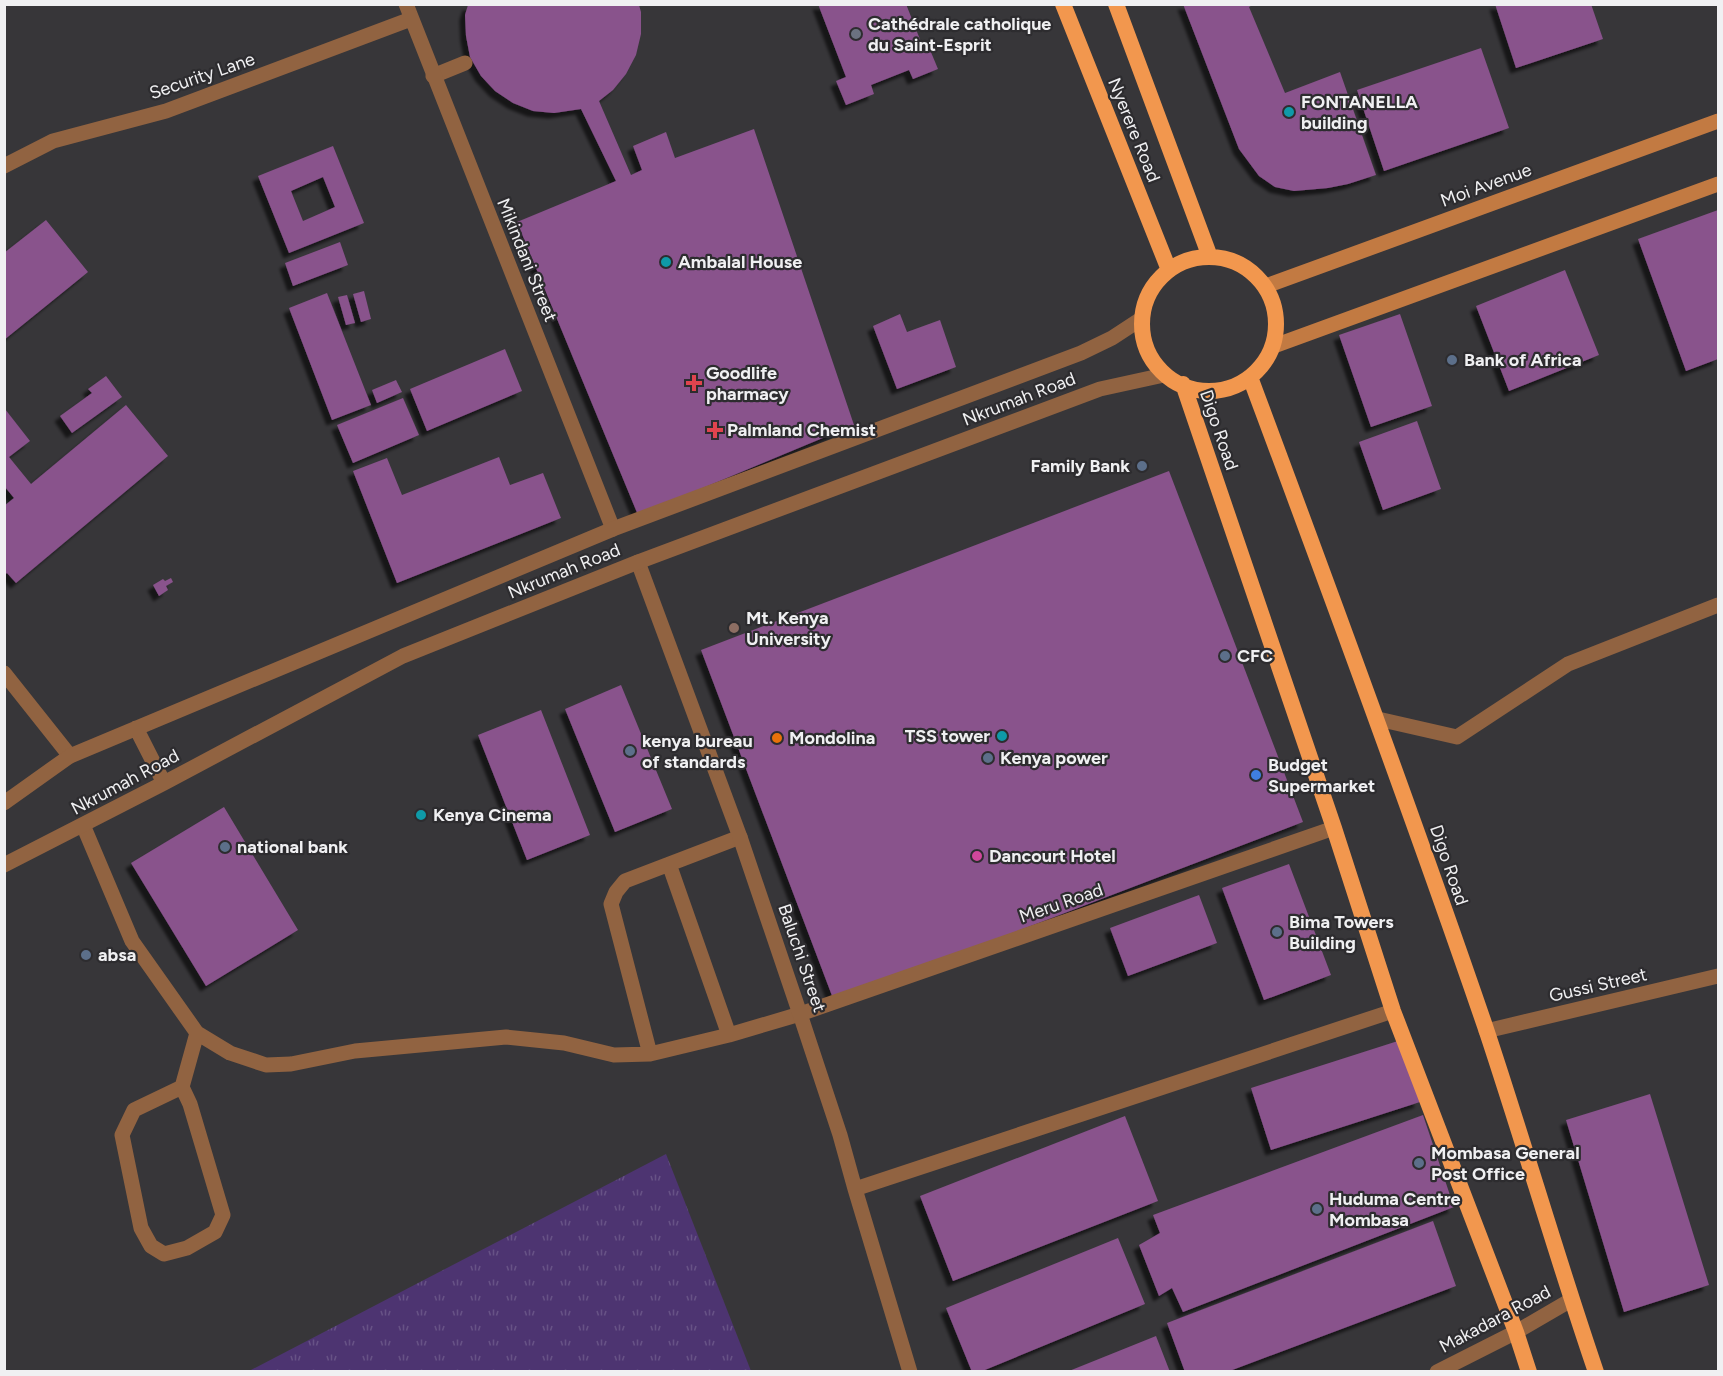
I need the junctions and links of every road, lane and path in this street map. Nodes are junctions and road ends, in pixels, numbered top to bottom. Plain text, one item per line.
1 (1064, 4) edge
2 (1116, 4) edge
3 (408, 12) edge
4 (465, 63) dead end
5 (433, 76) junction
6 (1719, 121) edge
7 (4, 166) edge
8 (1719, 184) edge
9 (1210, 257) junction
10 (1169, 270) junction
11 (1266, 286) junction
12 (1141, 319) junction
13 (1274, 346) junction
14 (1164, 375) junction
15 (1250, 377) junction
16 (1183, 384) junction
17 (613, 529) junction
18 (638, 562) junction
19 (1719, 605) edge
20 (4, 673) edge
21 (1377, 720) junction
22 (136, 728) junction
23 (70, 756) junction
24 (164, 783) junction
25 (4, 804) edge
26 (83, 825) junction
27 (1334, 828) junction
28 (741, 837) junction
29 (669, 864) junction
30 (4, 865) edge
31 (1719, 976) edge
32 (1393, 1011) junction
33 (800, 1014) junction
34 (1486, 1031) junction
35 (197, 1033) junction
36 (729, 1035) junction
37 (650, 1054) junction
38 (182, 1087) junction
39 (855, 1190) junction
40 (1571, 1300) junction
41 (1516, 1332) junction
42 (910, 1371) edge
43 (1437, 1371) edge
44 (1529, 1371) edge
45 (1596, 1371) edge

1 - 10 highway, Nyerere Road
2 - 9 highway, Nyerere Road
3 - 5 street, Mikindani Street
3 - 7 street, Security Lane
4 - 5 street
5 - 17 street, Mikindani Street
6 - 11 main road, Moi Avenue
8 - 13 main road
9 - 10 highway
9 - 11 highway
10 - 12 highway
11 - 13 highway
12 - 14 highway
12 - 17 street, Nkrumah Road
13 - 15 highway
14 - 16 highway
14 - 18 street, Nkrumah Road
15 - 16 highway
15 - 21 highway, Digo Road
16 - 27 highway, Digo Road
17 - 22 street, Nkrumah Road
18 - 24 street, Nkrumah Road
18 - 28 street, Baluchi Street
19 - 21 street
20 - 23 street
21 - 34 highway, Digo Road
22 - 23 street, Nkrumah Road
22 - 24 street
23 - 25 street, Nkrumah Road
24 - 26 street, Nkrumah Road
26 - 30 street, Nkrumah Road
26 - 35 street
27 - 32 highway, Digo Road
27 - 33 street, Meru Road
28 - 29 street
28 - 33 street, Baluchi Street
29 - 36 street
29 - 37 street
31 - 34 street, Gussi Street
32 - 39 street
32 - 41 highway, Digo Road
33 - 36 street, Meru Road
33 - 39 street, Baluchi Street
34 - 40 highway, Digo Road
35 - 37 street, Meru Road
35 - 38 street
36 - 37 street, Meru Road
38 - 38 street
39 - 42 street, Baluchi Street
40 - 41 street, Makadara Road
40 - 45 highway, Digo Road
41 - 43 street, Makadara Road
41 - 44 highway, Digo Road

